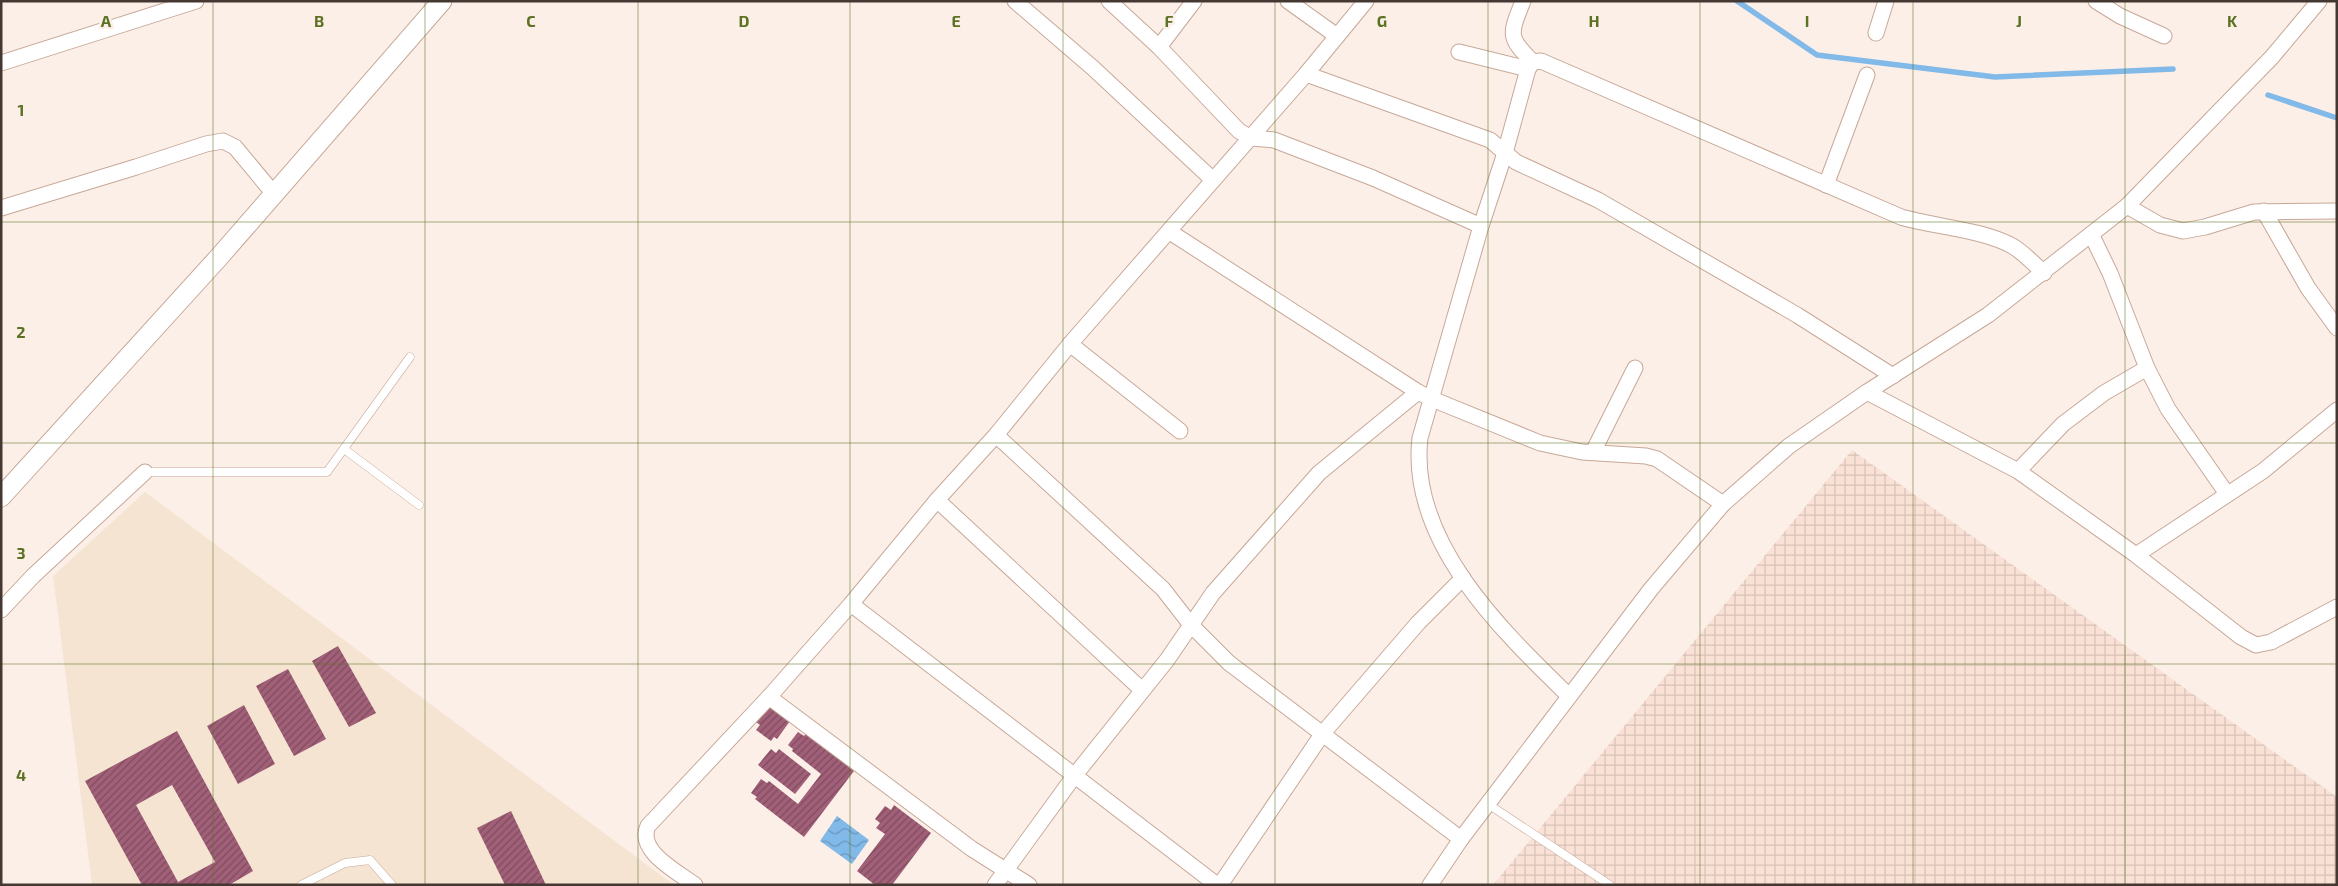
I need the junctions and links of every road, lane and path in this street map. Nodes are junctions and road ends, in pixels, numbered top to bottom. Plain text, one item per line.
1 (196, 1) edge
2 (442, 1) edge
3 (1014, 1) edge
4 (1109, 1) edge
5 (1194, 1) edge
6 (1288, 1) edge
7 (1366, 1) edge
8 (1523, 1) edge
9 (1886, 1) edge
10 (2096, 1) edge
11 (2319, 1) edge
12 (1876, 33) dead end
13 (1337, 36) junction
14 (2164, 36) dead end
15 (1159, 47) junction
16 (1459, 52) dead end
17 (1, 63) edge
18 (1531, 66) junction
19 (1306, 74) junction
20 (1867, 75) dead end
21 (1251, 138) junction
22 (1506, 153) junction
23 (1213, 180) junction
24 (1826, 185) junction
25 (274, 194) junction
26 (2127, 206) junction
27 (1, 208) edge
28 (2264, 211) junction
29 (2337, 211) edge
30 (1481, 226) junction
31 (1170, 232) junction
32 (2092, 236) junction
33 (2044, 273) junction
34 (2337, 328) edge
35 (1070, 344) junction
36 (410, 357) dead end
37 (1635, 368) dead end
38 (2147, 368) junction
39 (1893, 376) junction
40 (1418, 392) junction
41 (1866, 392) junction
42 (1432, 399) junction
43 (2337, 410) edge
44 (1180, 430) dead end
45 (996, 435) junction
46 (344, 449) junction
47 (1593, 452) junction
48 (2018, 471) junction
49 (145, 472) joint
50 (2227, 494) junction
51 (1, 497) edge
52 (937, 500) junction
53 (1724, 504) junction
54 (419, 505) dead end
55 (2136, 554) junction
56 (1463, 578) junction
57 (850, 604) junction
58 (2337, 607) edge
59 (1, 610) edge
60 (1191, 626) junction
61 (1142, 690) junction
62 (1568, 696) junction
63 (768, 697) junction
64 (1323, 733) junction
65 (1075, 775) junction
66 (1488, 804) junction
67 (1461, 839) junction
68 (1006, 870) junction
69 (301, 885) edge
70 (392, 885) edge
71 (695, 885) edge
72 (995, 885) edge
73 (1029, 885) edge
74 (1218, 885) edge
75 (1430, 885) edge
76 (1610, 885) edge

1 - 17 street
2 - 25 street
3 - 23 street
4 - 15 street
5 - 15 street
6 - 13 street
7 - 13 street
8 - 18 street
9 - 12 street
10 - 14 street
11 - 26 street
13 - 19 street
15 - 21 street
16 - 18 street
18 - 22 street
18 - 24 street
19 - 21 street
19 - 22 street
20 - 24 street
21 - 23 street
21 - 30 street
22 - 30 street
22 - 39 street
23 - 31 street
24 - 33 street
25 - 27 street
25 - 51 street
26 - 28 street
26 - 32 street
28 - 29 street
28 - 34 street
30 - 42 street
31 - 35 street
31 - 40 street
32 - 33 street
32 - 38 street
33 - 39 street
35 - 44 street
35 - 45 street
36 - 46 lane
37 - 47 street
38 - 48 street
38 - 50 street
39 - 41 street
40 - 42 street
40 - 60 street
41 - 48 street
41 - 53 street
42 - 47 street
42 - 56 street
43 - 50 street
45 - 52 street
45 - 60 street
46 - 49 lane
46 - 54 lane
47 - 53 street
48 - 55 street
49 - 59 street
50 - 55 street
52 - 57 street
52 - 61 street
53 - 62 street
55 - 58 street
56 - 62 street
56 - 64 street
57 - 63 street
57 - 65 street
60 - 61 street
60 - 64 street
61 - 65 street
62 - 66 street
63 - 68 street
63 - 71 street
64 - 67 street
64 - 74 street
65 - 68 street
65 - 74 street
66 - 67 street
66 - 76 lane
67 - 75 street
68 - 72 street
68 - 73 street
69 - 70 lane

